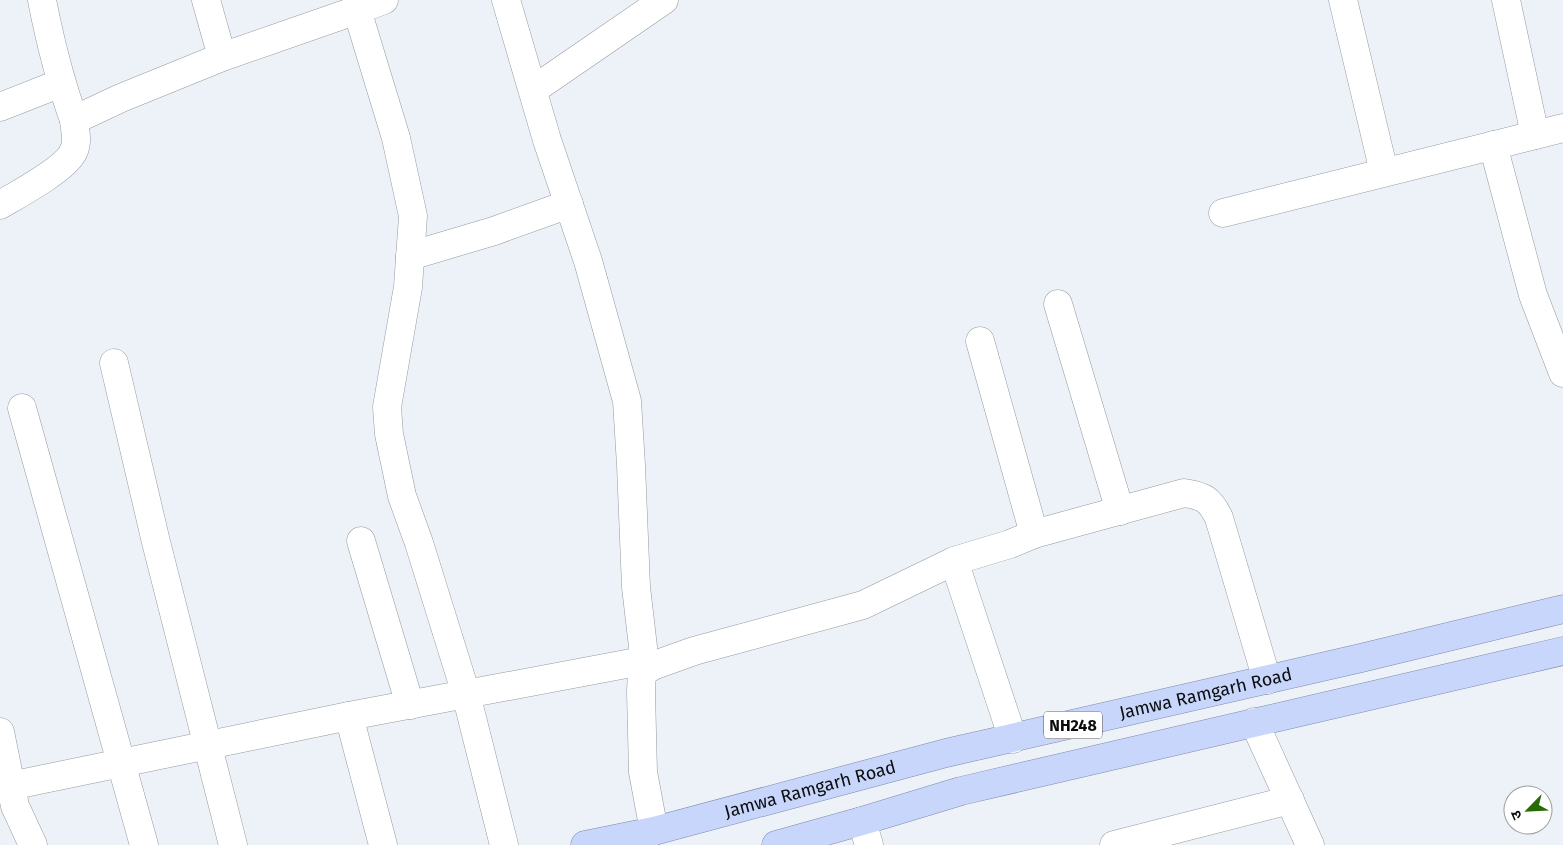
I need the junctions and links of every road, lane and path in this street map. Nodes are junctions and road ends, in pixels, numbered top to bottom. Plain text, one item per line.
1 (42, 0) edge
2 (206, 0) edge
3 (384, 0) edge
4 (506, 0) edge
5 (664, 0) edge
6 (1343, 0) edge
7 (1506, 0) edge
8 (357, 10) junction
9 (222, 57) junction
10 (61, 82) junction
11 (533, 90) junction
12 (0, 106) edge
13 (74, 120) junction
14 (1563, 128) edge
15 (1535, 135) junction
16 (1493, 145) junction
17 (1384, 172) junction
18 (569, 204) junction
19 (0, 206) edge
20 (1224, 213) dead end
21 (410, 256) junction
22 (1058, 304) dead end
23 (980, 341) dead end
24 (114, 362) dead end
25 (1563, 373) edge
26 (22, 408) dead end
27 (1120, 510) junction
28 (1034, 534) junction
29 (361, 541) dead end
30 (954, 561) junction
31 (1563, 609) edge
32 (1563, 651) edge
33 (642, 666) junction
34 (1267, 680) junction
35 (466, 694) junction
36 (410, 705) junction
37 (349, 716) junction
38 (1254, 722) junction
39 (0, 732) edge
40 (1013, 739) junction
41 (207, 745) junction
42 (120, 763) junction
43 (5, 786) edge
44 (1290, 800) junction
45 (654, 831) junction
46 (866, 833) edge
47 (33, 845) edge
48 (144, 845) edge
49 (233, 845) edge
50 (383, 845) edge
51 (504, 845) edge
52 (585, 845) edge
53 (776, 845) edge
54 (1114, 845) edge
55 (1310, 845) edge

1 - 10 street
2 - 9 street
3 - 8 street
4 - 11 street
5 - 11 street
6 - 17 street
7 - 15 street
8 - 9 street
8 - 21 street
9 - 13 street
10 - 12 street
10 - 13 street
11 - 18 street
13 - 19 street
14 - 15 street
15 - 16 street
16 - 17 street
16 - 25 street
17 - 20 street
18 - 21 street
18 - 33 street
21 - 35 street
22 - 27 street
23 - 28 street
24 - 41 street
26 - 42 street
27 - 28 street
27 - 34 street
28 - 30 street
29 - 36 street
30 - 33 street
30 - 40 street
31 - 34 highway, Jamwa Ramgarh Road / NH248
32 - 38 highway, Jamwa Ramgarh Road / NH248
33 - 35 street
33 - 45 street
34 - 40 highway, Jamwa Ramgarh Road / NH248
35 - 36 street
35 - 51 street
36 - 37 street
37 - 41 street
37 - 50 street
38 - 44 street
38 - 46 highway, Jamwa Ramgarh Road / NH248
39 - 43 street
40 - 45 highway, Jamwa Ramgarh Road / NH248
41 - 42 street
41 - 49 street
42 - 43 street
42 - 48 street
43 - 47 street
44 - 54 street
44 - 55 street
45 - 52 highway, Jamwa Ramgarh Road / NH248
46 - 53 highway, Jamwa Ramgarh Road / NH248

